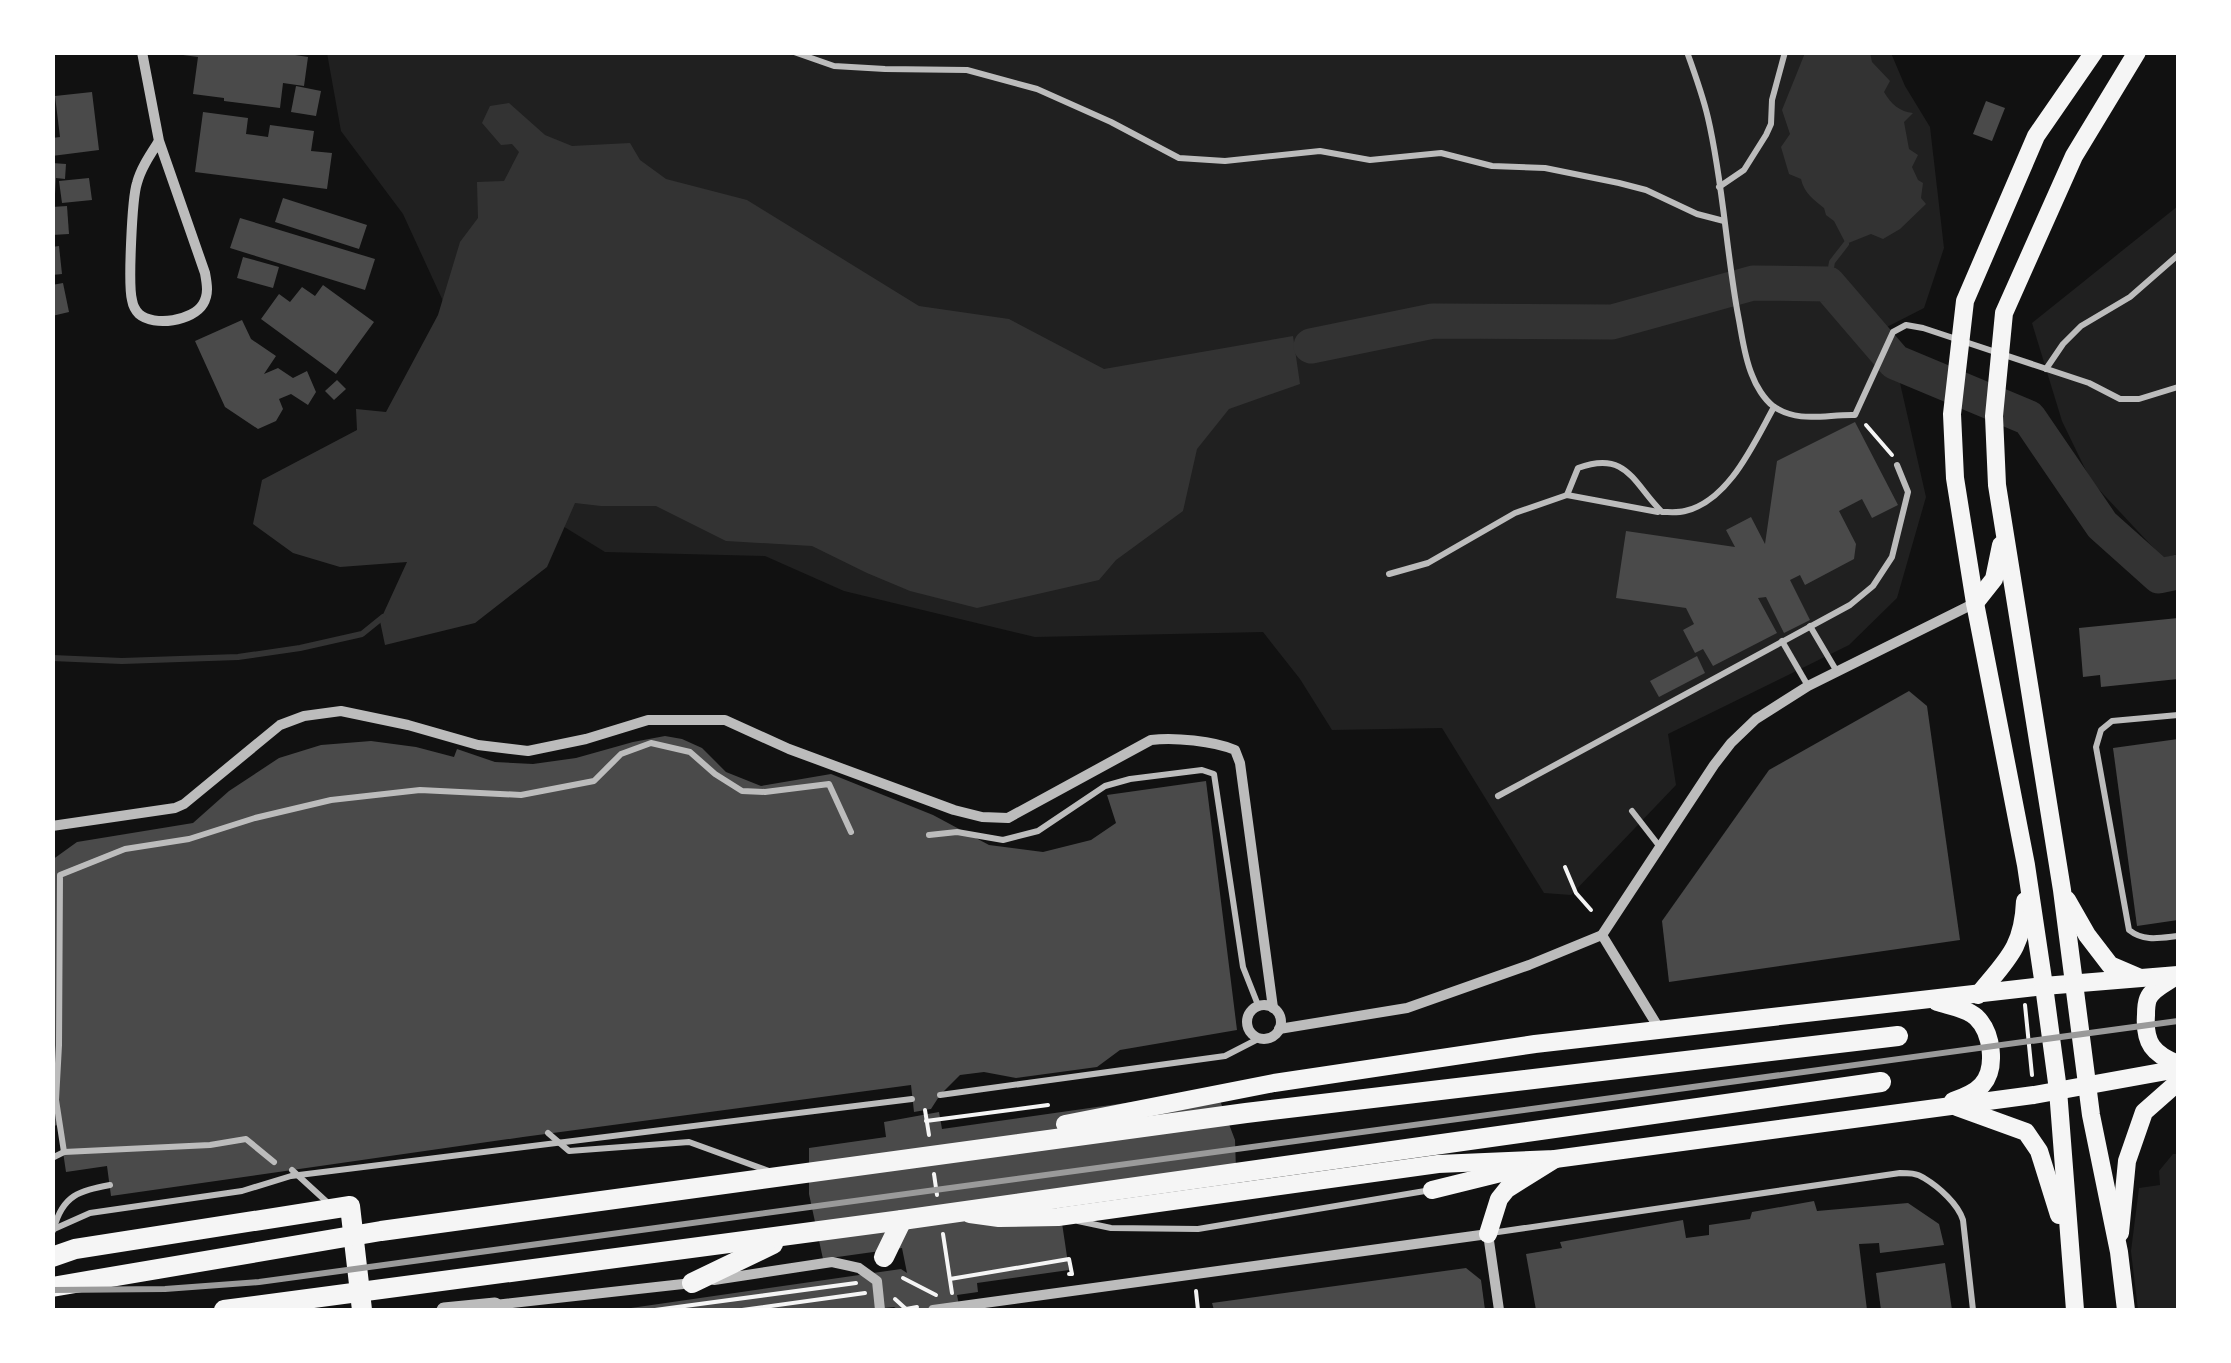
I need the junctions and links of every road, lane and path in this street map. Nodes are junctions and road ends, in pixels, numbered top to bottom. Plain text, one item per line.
1 (142, 52) edge
2 (794, 52) edge
3 (1687, 52) edge
4 (1785, 52) edge
5 (2094, 52) edge
6 (2137, 52) edge
7 (159, 141) junction
8 (1719, 187) junction
9 (1724, 222) junction
10 (2178, 256) edge
11 (2046, 369) junction
12 (2178, 387) edge
13 (1774, 407) junction
14 (1855, 415) junction
15 (1898, 465) joint
16 (1566, 496) junction
17 (1662, 512) junction
18 (2004, 524) junction
19 (1389, 574) dead end
20 (1974, 604) junction
21 (1810, 626) junction
22 (1782, 641) junction
23 (1836, 670) junction
24 (1808, 686) junction
25 (2178, 714) edge
26 (1498, 796) dead end
27 (1632, 811) dead end
28 (52, 826) edge
29 (851, 832) dead end
30 (929, 834) dead end
31 (1661, 848) junction
32 (2026, 865) junction
33 (1566, 867) dead end
34 (2062, 890) junction
35 (1591, 910) dead end
36 (56, 914) edge
37 (1602, 934) junction
38 (2178, 936) edge
39 (2178, 975) edge
40 (2142, 979) junction
41 (2074, 983) junction
42 (2044, 986) junction
43 (2023, 989) junction
44 (1978, 994) junction
45 (1927, 1000) junction
46 (1258, 1006) junction
47 (1273, 1008) junction
48 (1279, 1029) junction
49 (1660, 1030) junction
50 (1898, 1036) dead end
51 (1260, 1038) junction
52 (2178, 1066) edge
53 (1881, 1082) dead end
54 (2178, 1082) edge
55 (2087, 1085) junction
56 (2058, 1090) junction
57 (2034, 1094) junction
58 (940, 1096) dead end
59 (912, 1099) dead end
60 (1048, 1105) dead end
61 (1952, 1106) junction
62 (1924, 1110) junction
63 (926, 1121) dead end
64 (1065, 1124) joint
65 (548, 1134) dead end
66 (987, 1148) junction
67 (64, 1152) junction
68 (52, 1158) edge
69 (1555, 1159) junction
70 (274, 1162) dead end
71 (292, 1170) dead end
72 (783, 1176) junction
73 (110, 1184) dead end
74 (1432, 1190) joint
75 (952, 1212) junction
76 (355, 1216) dead end
77 (1058, 1217) junction
78 (902, 1220) junction
79 (53, 1231) edge
80 (1488, 1234) junction
81 (792, 1235) junction
82 (2119, 1252) junction
83 (735, 1254) dead end
84 (52, 1257) edge
85 (885, 1264) dead end
86 (1062, 1276) dead end
87 (1194, 1276) junction
88 (903, 1278) dead end
89 (860, 1282) dead end
90 (692, 1283) junction
91 (52, 1286) edge
92 (886, 1290) dead end
93 (956, 1292) dead end
94 (868, 1293) dead end
95 (953, 1301) dead end
96 (494, 1305) joint
97 (276, 1308) edge
98 (927, 1309) edge
99 (224, 1310) edge
100 (362, 1310) edge
101 (444, 1310) edge
102 (655, 1310) edge
103 (742, 1310) edge
104 (880, 1310) edge
105 (1198, 1310) edge
106 (1499, 1310) edge
107 (1973, 1310) edge
108 (2075, 1310) edge
109 (2126, 1310) edge

1 - 7 street
2 - 9 lane
3 - 8 lane
4 - 8 lane
5 - 20 main road
6 - 18 main road
7 - 7 street
8 - 9 lane
9 - 13 lane
10 - 11 lane
11 - 12 lane
11 - 14 lane
13 - 14 lane
13 - 17 lane
14 - 15 path
15 - 21 lane
16 - 17 lane
16 - 17 lane
16 - 19 lane
18 - 20 main road
18 - 34 main road
20 - 23 street
20 - 32 main road
21 - 22 lane
21 - 23 lane
22 - 24 lane
22 - 26 lane
23 - 24 street
24 - 31 street
25 - 38 lane
27 - 31 lane
28 - 47 street
29 - 36 lane
30 - 46 lane
31 - 37 street
32 - 42 main road
32 - 44 main road
33 - 35 path
34 - 40 main road
34 - 41 main road
36 - 67 lane
37 - 48 street
37 - 49 street
39 - 40 main road
39 - 52 main road
40 - 41 main road
41 - 42 main road
41 - 55 main road
42 - 43 main road
42 - 56 main road
43 - 44 main road
43 - 57 path
44 - 45 main road
45 - 49 main road
45 - 62 main road
46 - 47 street
46 - 51 street
47 - 48 street
48 - 51 street
49 - 64 main road
50 - 66 main road
51 - 58 lane
52 - 55 main road
53 - 75 main road
54 - 82 main road
55 - 56 main road
55 - 82 main road
56 - 57 main road
56 - 108 main road
57 - 61 main road
59 - 79 lane
60 - 63 path
61 - 62 main road
61 - 108 main road
62 - 69 main road
64 - 66 main road
65 - 72 lane
66 - 72 main road
67 - 68 lane
67 - 70 lane
69 - 74 main road
69 - 77 main road
69 - 80 main road
71 - 76 lane
72 - 91 main road
73 - 79 lane
74 - 77 lane
75 - 77 main road
75 - 78 main road
78 - 81 main road
78 - 85 main road
80 - 87 street
80 - 106 street
80 - 107 lane
81 - 83 lane
81 - 90 main road
81 - 97 main road
82 - 109 main road
84 - 100 main road
86 - 95 path
87 - 98 street
87 - 105 path
88 - 93 path
89 - 102 path
90 - 96 street
90 - 104 street
92 - 98 path
94 - 103 path
96 - 101 street
97 - 99 main road

